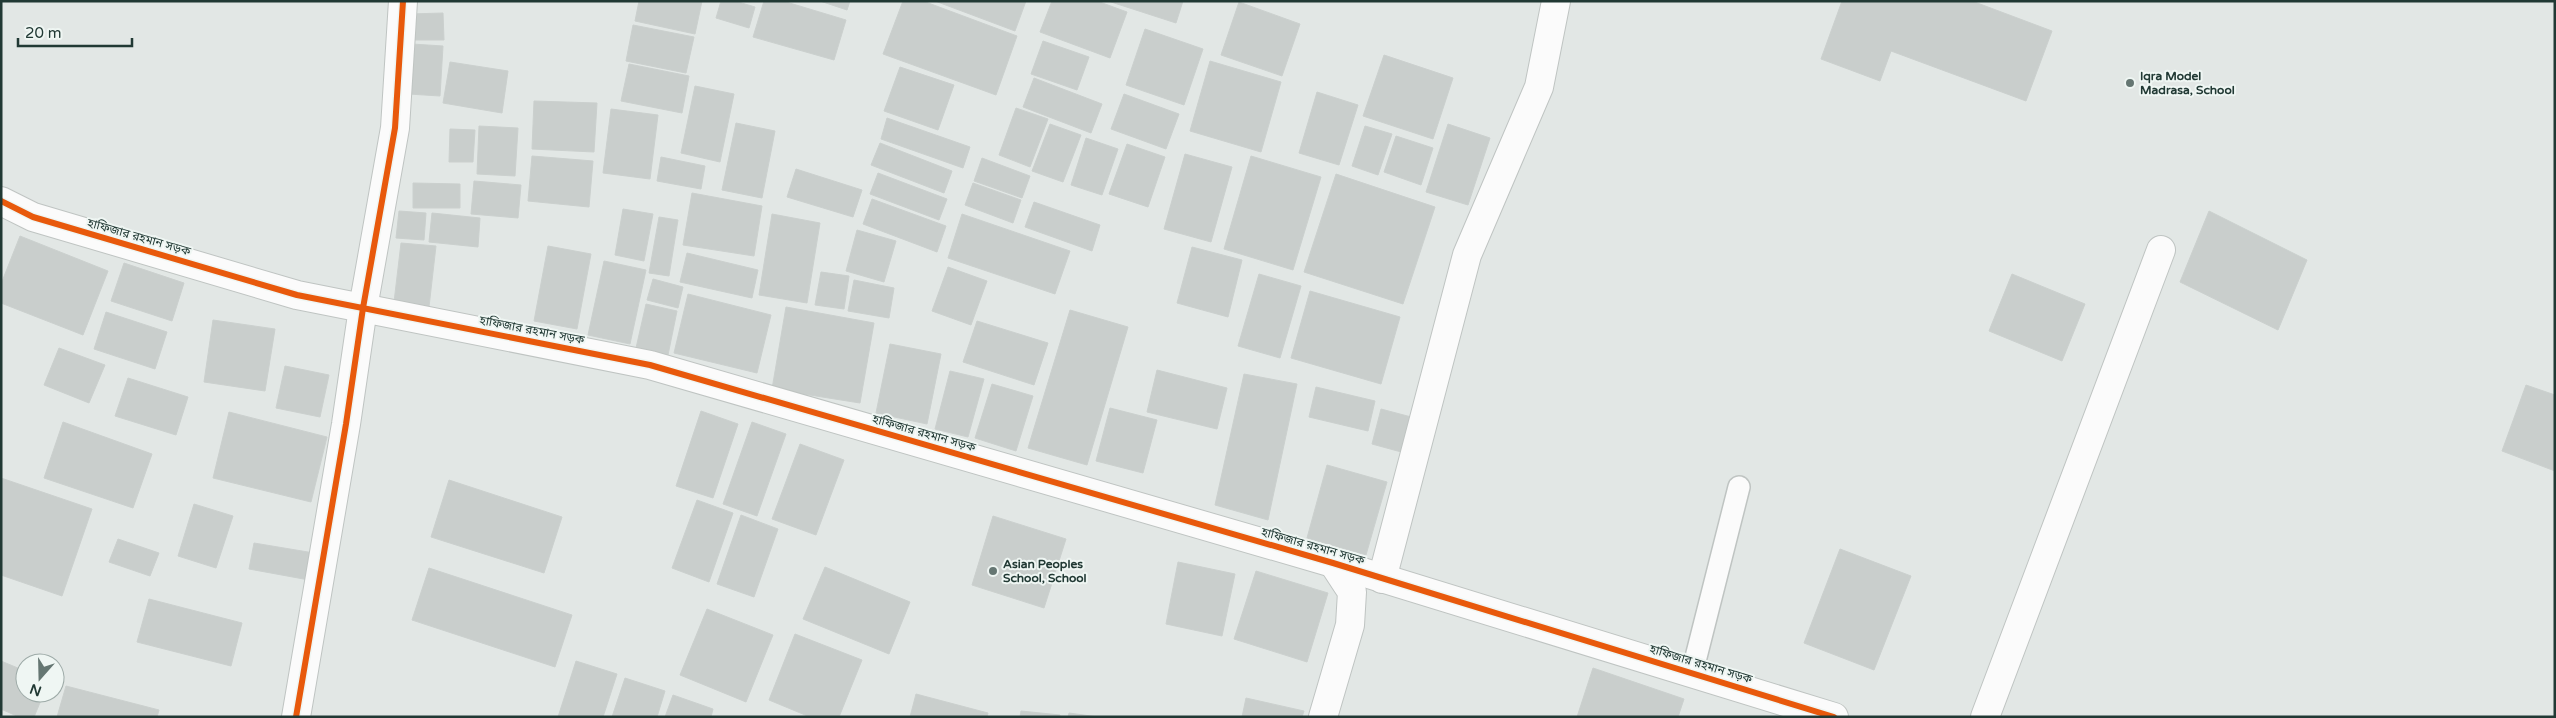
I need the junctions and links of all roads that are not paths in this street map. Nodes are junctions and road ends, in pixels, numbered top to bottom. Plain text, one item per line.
1 (402, 1) edge
2 (1556, 1) edge
3 (1, 201) edge
4 (2161, 250) dead end
5 (362, 308) junction
6 (1739, 487) dead end
7 (1333, 563) junction
8 (1382, 579) junction
9 (1692, 674) junction
10 (296, 717) edge
11 (1323, 717) edge
12 (1834, 717) edge
13 (1985, 717) edge

1 - 5 street
2 - 8 street
3 - 5 street, হাফিজার রহমান সড়ক
4 - 13 street
5 - 7 street, হাফিজার রহমান সড়ক
5 - 10 street
6 - 9 lane
7 - 8 street, হাফিজার রহমান সড়ক
7 - 11 street
8 - 9 street, হাফিজার রহমান সড়ক
9 - 12 street, হাফিজার রহমান সড়ক

